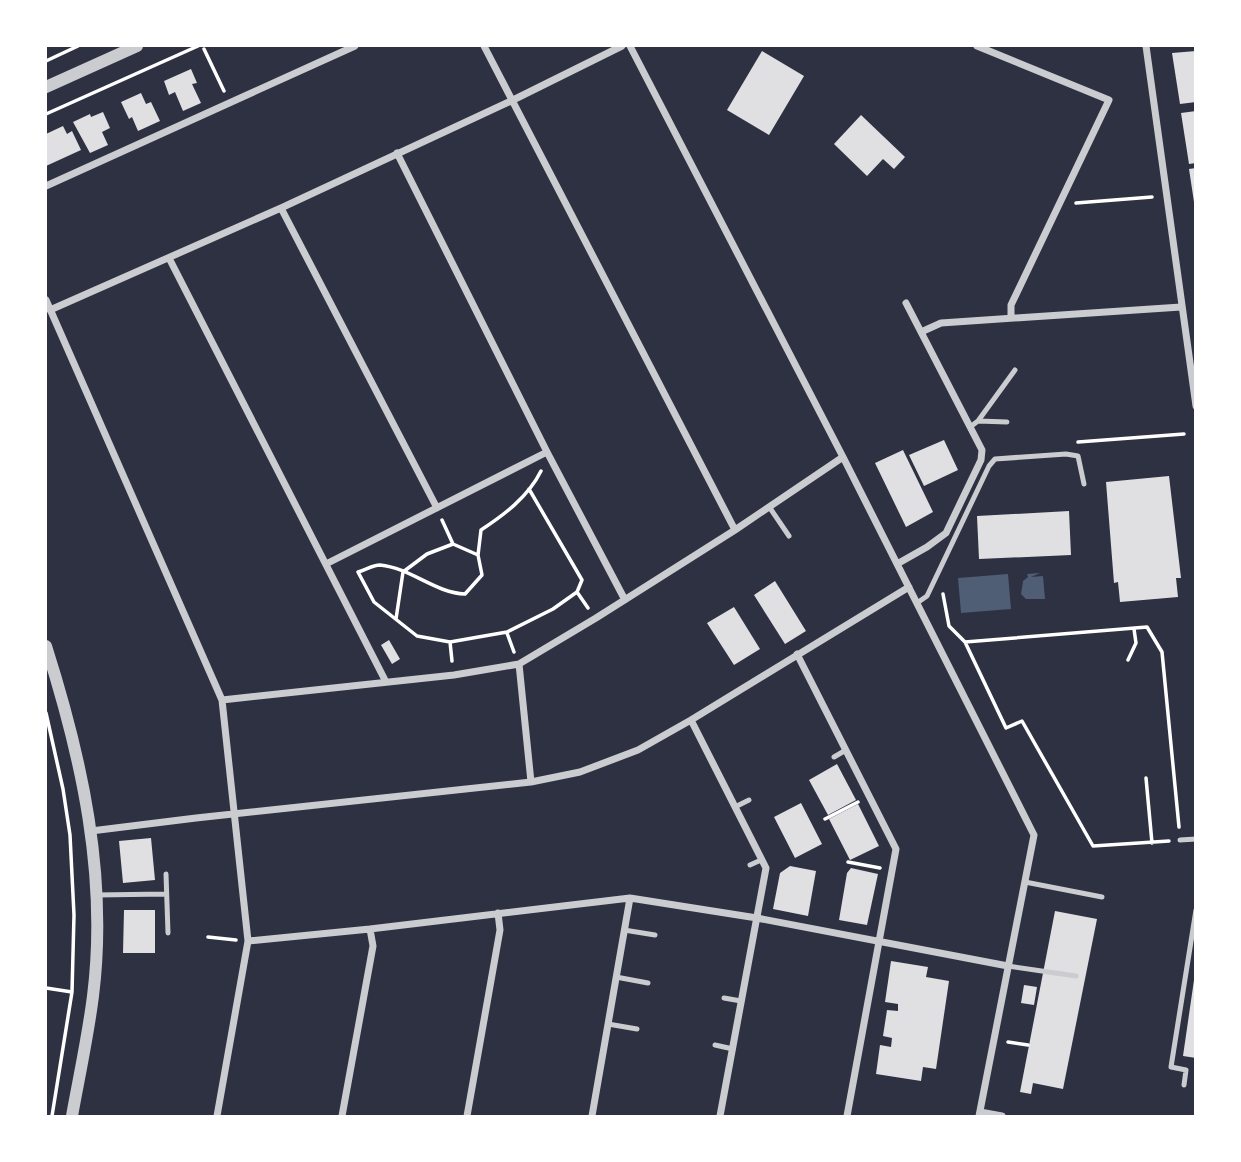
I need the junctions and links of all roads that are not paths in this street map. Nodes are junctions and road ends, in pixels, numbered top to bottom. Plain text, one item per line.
1 (137, 46) edge
2 (355, 46) edge
3 (484, 46) edge
4 (622, 46) edge
5 (630, 46) edge
6 (977, 46) edge
7 (1146, 46) edge
8 (46, 87) edge
9 (512, 102) junction
10 (397, 153) junction
11 (46, 186) edge
12 (281, 208) junction
13 (169, 258) junction
14 (46, 300) edge
15 (906, 303) dead end
16 (1181, 307) junction
17 (50, 310) junction
18 (1011, 318) junction
19 (921, 332) junction
20 (1015, 370) dead end
21 (1195, 406) edge
22 (978, 421) junction
23 (1007, 422) dead end
24 (970, 427) junction
25 (547, 452) junction
26 (843, 457) junction
27 (1084, 484) dead end
28 (437, 508) junction
29 (770, 508) junction
30 (735, 530) junction
31 (789, 536) dead end
32 (326, 564) junction
33 (897, 564) junction
34 (909, 587) junction
35 (625, 600) junction
36 (916, 603) junction
37 (46, 646) edge
38 (797, 654) junction
39 (519, 664) junction
40 (386, 682) junction
41 (222, 700) junction
42 (691, 720) junction
43 (846, 750) junction
44 (834, 757) dead end
45 (531, 782) junction
46 (749, 800) dead end
47 (735, 807) junction
48 (235, 813) junction
49 (196, 818) junction
50 (196, 828) dead end
51 (91, 831) junction
52 (1195, 839) edge
53 (1180, 840) road end
54 (761, 860) junction
55 (750, 865) dead end
56 (166, 874) dead end
57 (1025, 882) junction
58 (166, 894) junction
59 (96, 895) junction
60 (1102, 897) dead end
61 (630, 898) junction
62 (1195, 910) edge
63 (498, 913) junction
64 (757, 918) junction
65 (370, 929) junction
66 (624, 930) junction
67 (168, 933) dead end
68 (655, 935) dead end
69 (248, 941) junction
70 (880, 941) junction
71 (1008, 966) junction
72 (1076, 976) dead end
73 (616, 977) junction
74 (648, 983) dead end
75 (724, 998) dead end
76 (741, 1001) junction
77 (608, 1024) junction
78 (637, 1029) dead end
79 (715, 1045) dead end
80 (733, 1049) junction
81 (1184, 1085) dead end
82 (980, 1114) edge
83 (72, 1116) edge
84 (217, 1116) edge
85 (342, 1116) edge
86 (467, 1116) edge
87 (592, 1116) edge
88 (720, 1116) edge
89 (847, 1116) edge
90 (1002, 1116) edge

1 - 8 street
2 - 11 street
3 - 9 street
4 - 9 street
5 - 26 street
6 - 18 street
7 - 16 street
9 - 10 street
9 - 30 street
10 - 12 street
10 - 25 street
12 - 13 street
12 - 28 street
13 - 17 street
13 - 32 street
14 - 17 street
15 - 19 street
16 - 18 street
16 - 21 street
17 - 41 street
18 - 19 street
19 - 24 street
20 - 22 lane
22 - 23 lane
22 - 24 lane
24 - 33 street
25 - 28 street
25 - 35 street
26 - 29 street
26 - 33 street
27 - 36 lane
28 - 32 street
29 - 30 street
29 - 31 lane
30 - 35 street
32 - 40 street
33 - 34 street
34 - 36 street
34 - 38 street
35 - 39 street
36 - 57 street
37 - 51 street
38 - 42 street
38 - 43 street
39 - 40 street
39 - 45 street
40 - 41 street
41 - 48 street
42 - 45 street
42 - 47 street
43 - 44 lane
43 - 70 street
45 - 48 street
46 - 47 lane
47 - 54 street
48 - 49 street
48 - 69 street
49 - 50 lane
49 - 51 street
51 - 59 street
52 - 53 lane
54 - 55 lane
54 - 64 street
56 - 58 lane
57 - 60 lane
57 - 71 street
58 - 59 lane
58 - 67 lane
59 - 83 street
61 - 63 street
61 - 64 street
61 - 66 street
62 - 81 lane
63 - 65 street
63 - 86 street
64 - 70 street
64 - 76 street
65 - 69 street
65 - 85 street
66 - 68 lane
66 - 73 street
69 - 84 street
70 - 71 street
70 - 89 street
71 - 72 lane
71 - 82 street
73 - 74 lane
73 - 77 street
75 - 76 lane
76 - 80 street
77 - 78 lane
77 - 87 street
79 - 80 lane
80 - 88 street
82 - 90 street

